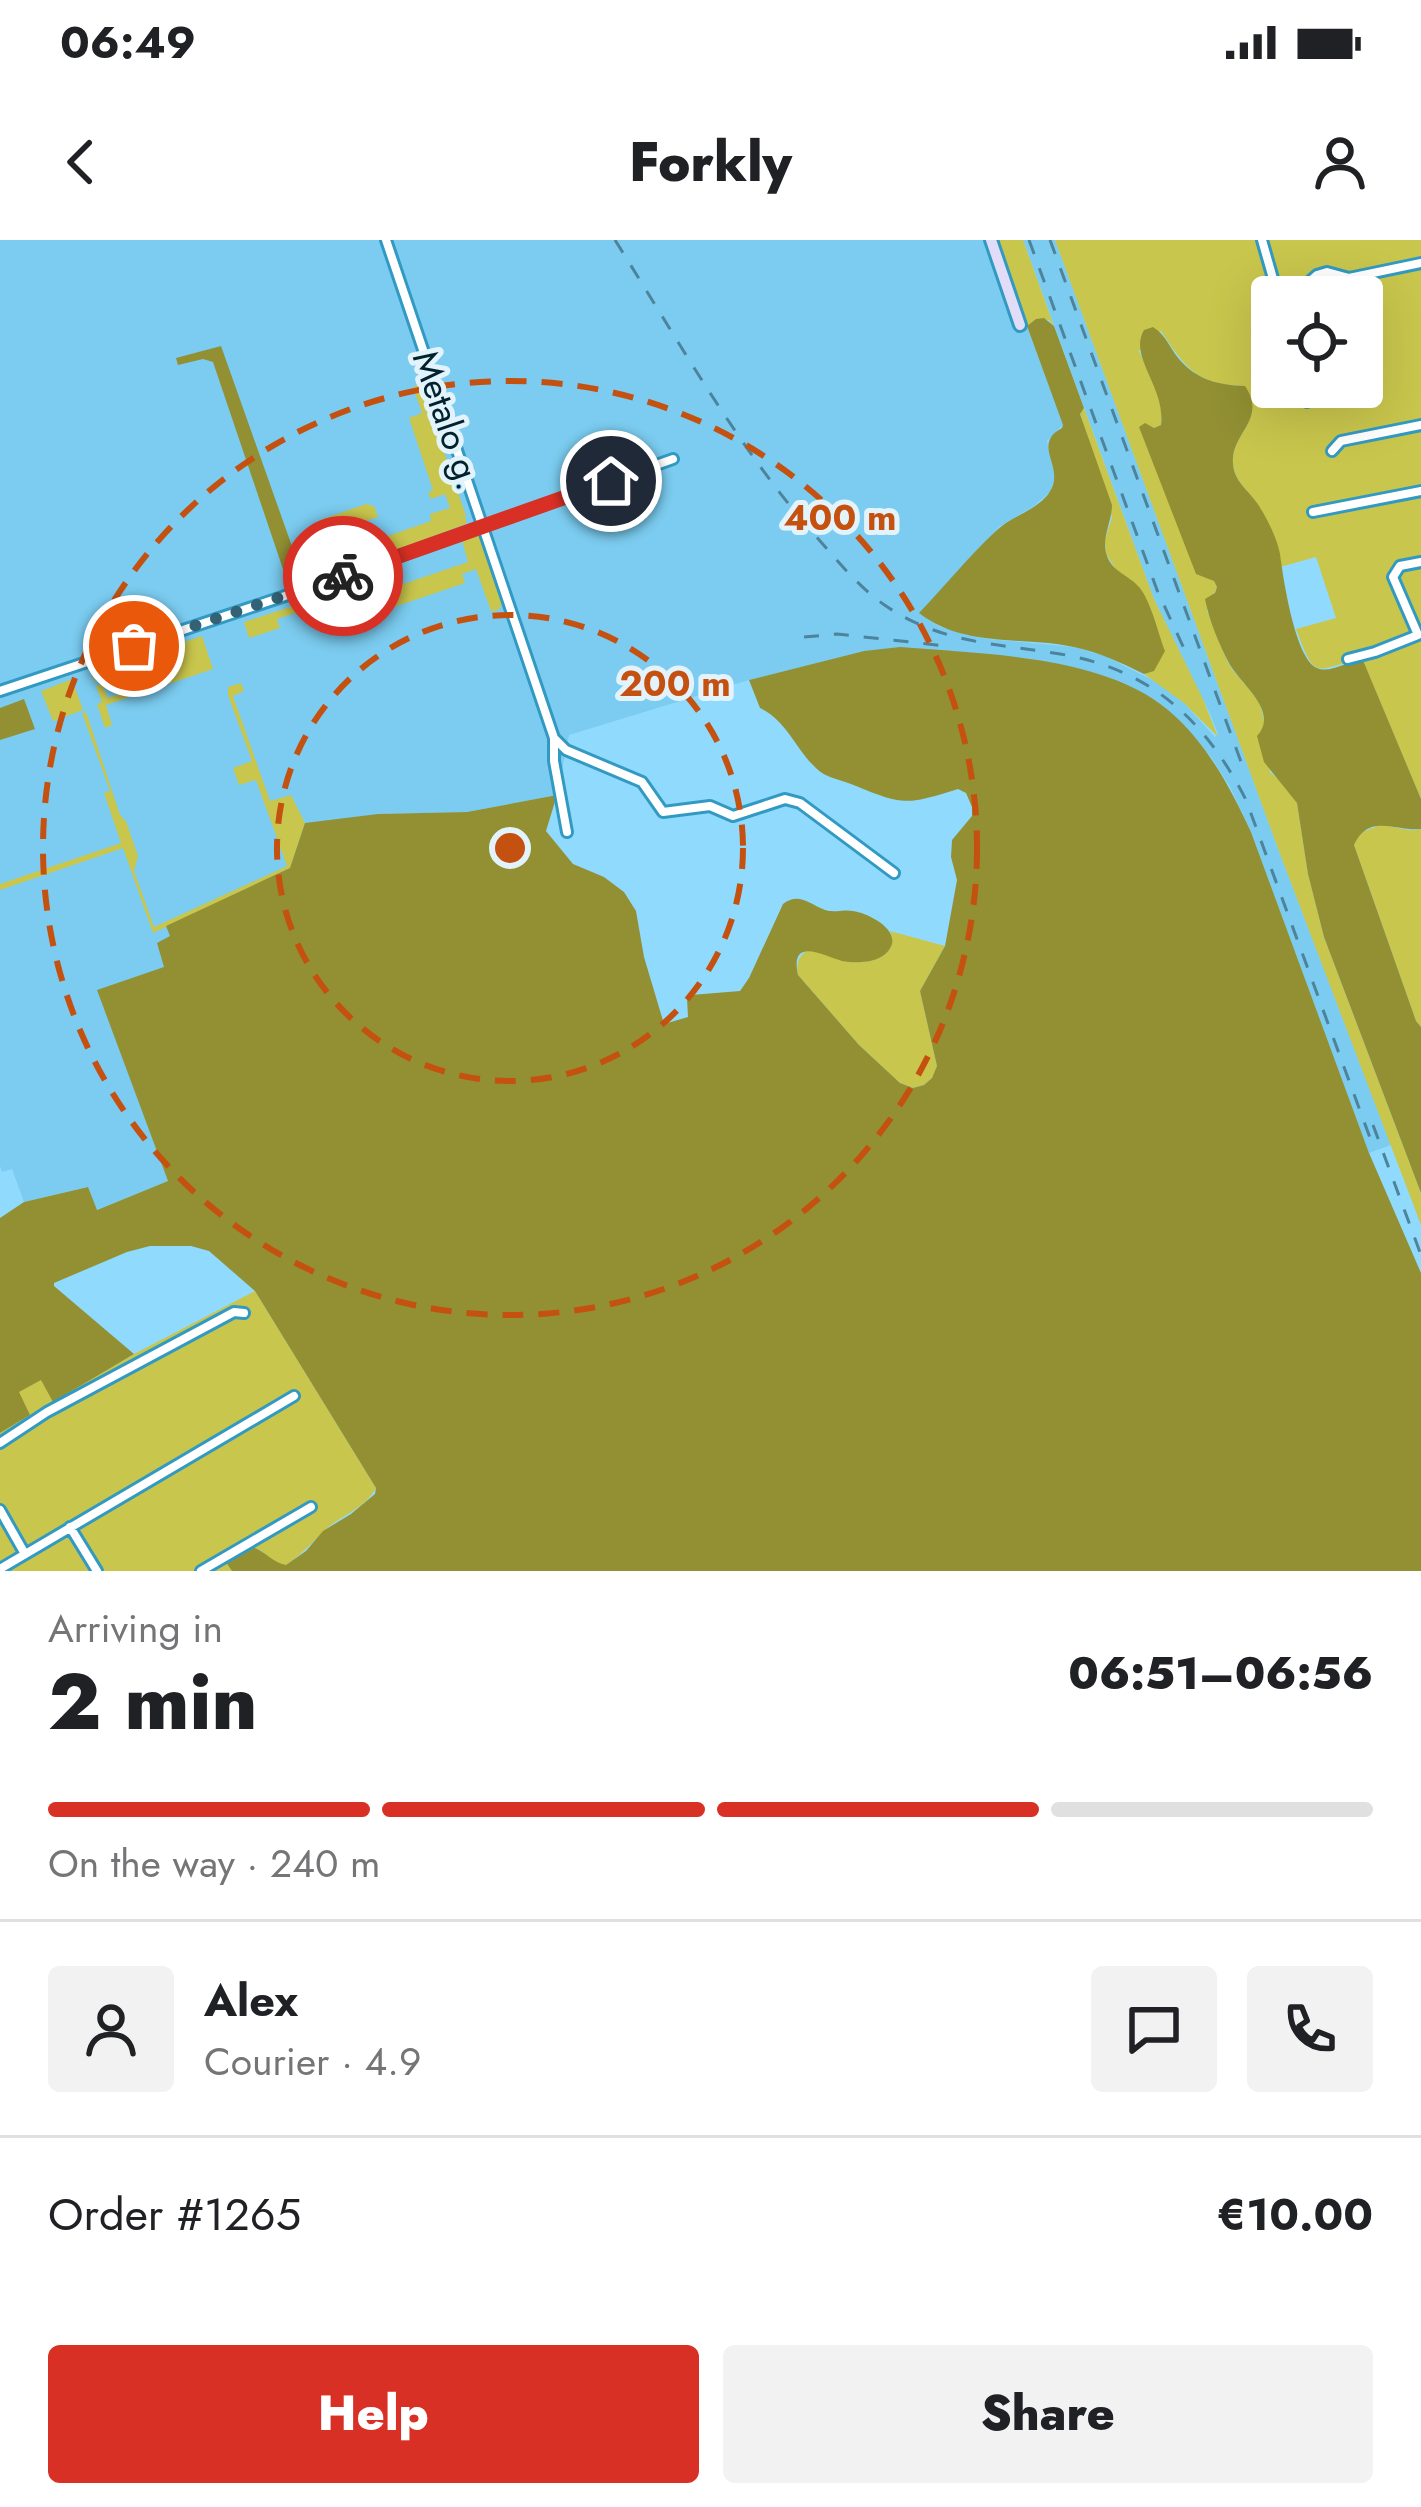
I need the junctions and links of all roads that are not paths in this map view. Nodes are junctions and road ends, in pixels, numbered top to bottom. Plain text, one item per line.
1 (386, 240) edge
2 (991, 240) edge
3 (1262, 240) edge
4 (1421, 263) edge
5 (1272, 276) edge
6 (1359, 276) edge
7 (1020, 325) dead end
8 (1421, 425) edge
9 (1332, 451) dead end
10 (673, 459) dead end
11 (1421, 491) edge
12 (1312, 512) dead end
13 (484, 526) junction
14 (1421, 562) edge
15 (1419, 639) edge
16 (1348, 659) dead end
17 (0, 692) edge
18 (554, 737) junction
19 (567, 832) dead end
20 (894, 873) dead end
21 (244, 1313) dead end
22 (294, 1396) dead end
23 (0, 1443) edge
24 (310, 1507) dead end
25 (0, 1510) edge
26 (70, 1527) junction
27 (26, 1554) junction
28 (0, 1569) edge
29 (97, 1571) edge
30 (200, 1571) edge

1 - 13 street, Metalo g.
2 - 7 street
3 - 5 street
4 - 6 street
8 - 9 street
10 - 13 street
11 - 12 street
13 - 17 street
13 - 18 street, Metalo g.
14 - 15 street
15 - 16 street
18 - 19 street, Metalo g.
18 - 20 street
21 - 23 street
22 - 26 street
24 - 30 street
25 - 27 street
26 - 27 street
26 - 29 street
27 - 28 street

